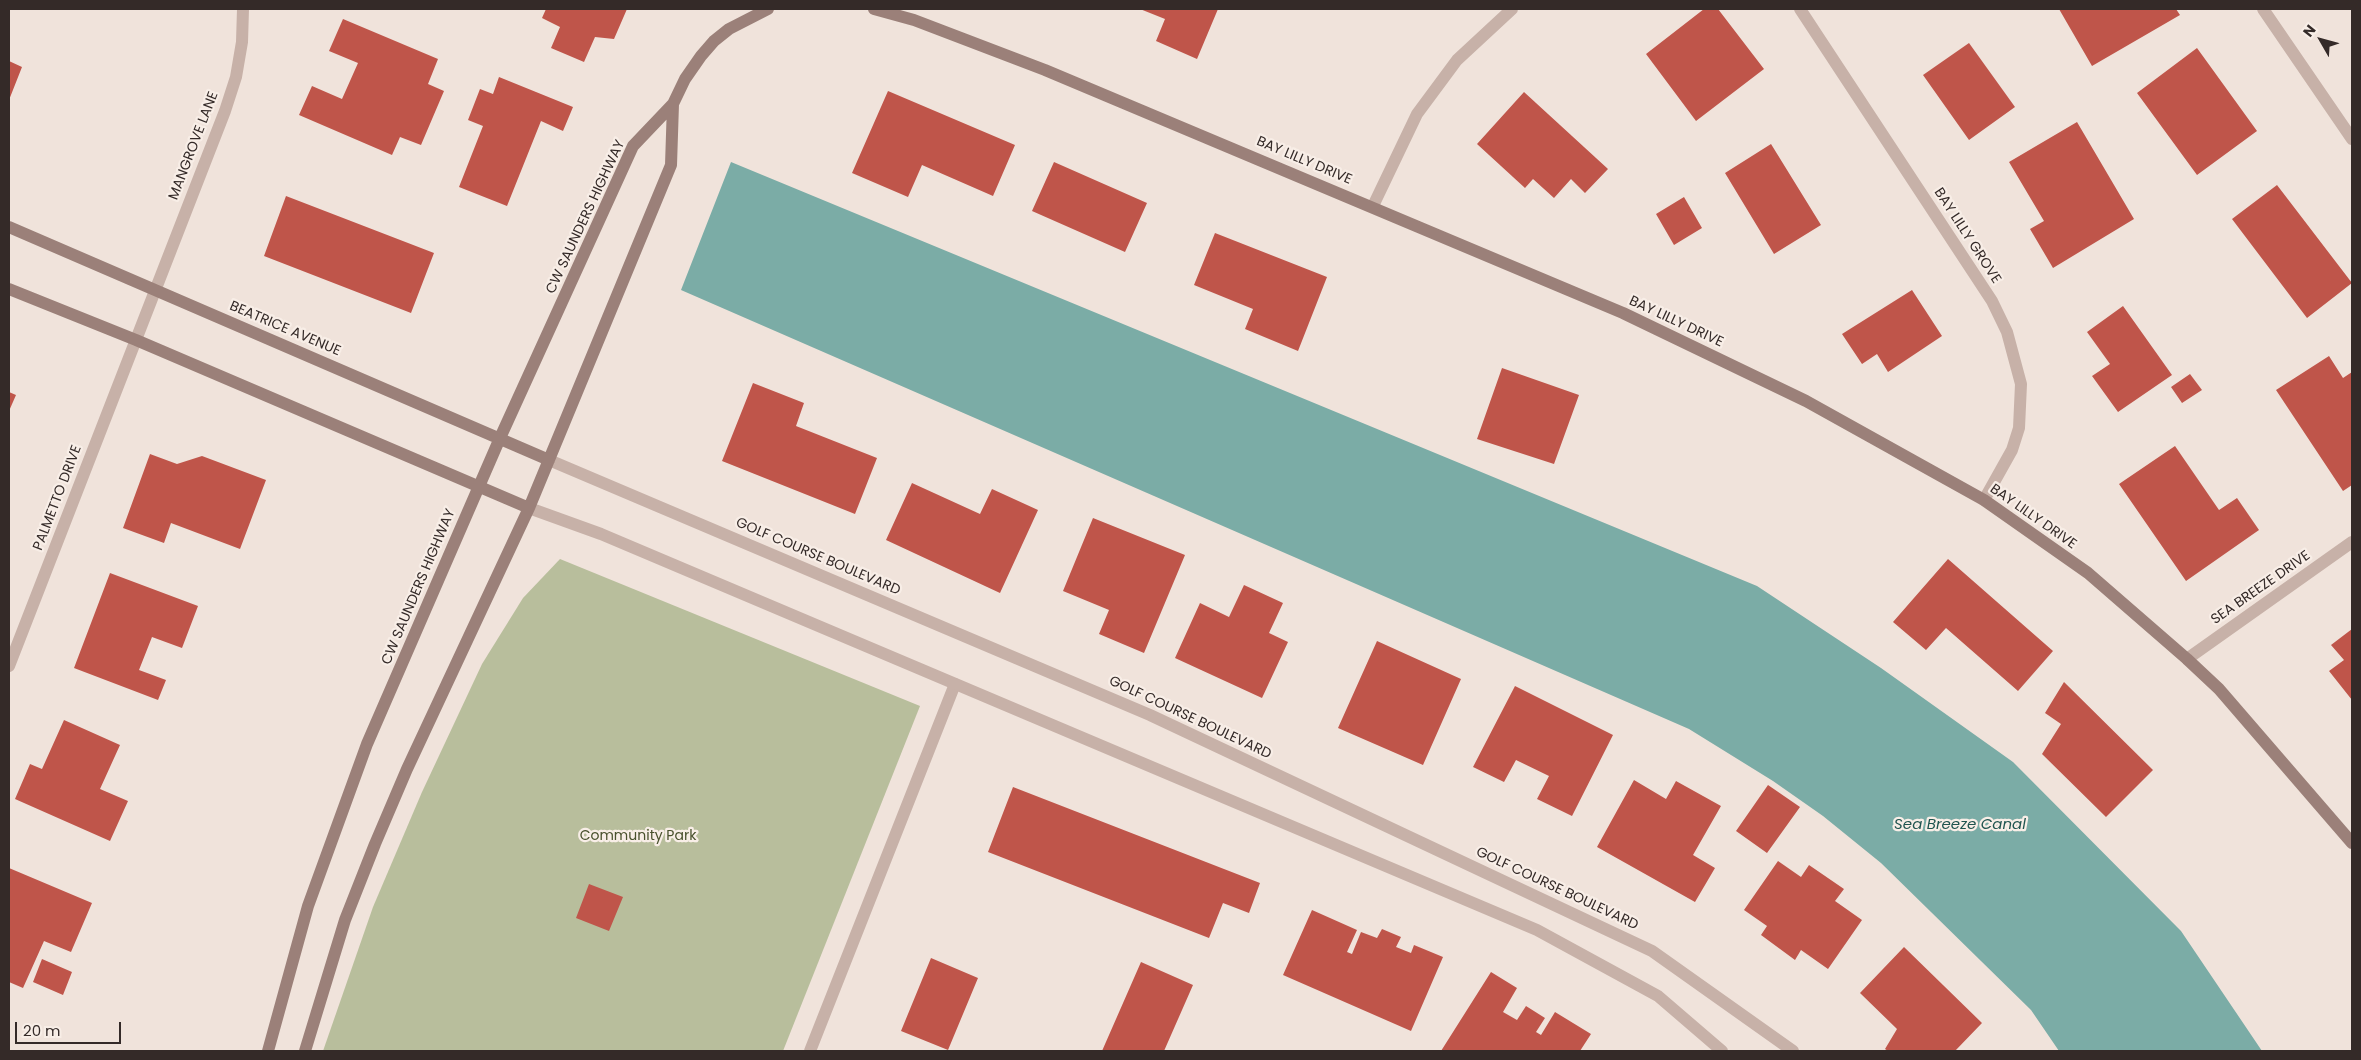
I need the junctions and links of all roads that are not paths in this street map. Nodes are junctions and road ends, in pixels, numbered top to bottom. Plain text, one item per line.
1 (243, 9) edge
2 (874, 9) edge
3 (1512, 9) edge
4 (1800, 9) edge
5 (2263, 9) edge
6 (761, 10) edge
7 (673, 104) junction
8 (2352, 139) edge
9 (1373, 206) junction
10 (9, 227) edge
11 (9, 289) edge
12 (156, 290) junction
13 (136, 340) junction
14 (500, 438) junction
15 (549, 460) junction
16 (478, 488) junction
17 (1984, 500) junction
18 (529, 508) junction
19 (2352, 542) edge
20 (2187, 659) junction
21 (9, 666) edge
22 (956, 684) junction
23 (2352, 843) edge
24 (268, 1051) edge
25 (305, 1051) edge
26 (810, 1051) edge
27 (1722, 1051) edge
28 (1793, 1051) edge

1 - 12 street, MANGROVE LANE
2 - 9 main road, BAY LILLY DRIVE
3 - 9 street
4 - 17 street, BAY LILLY GROVE
5 - 8 street
6 - 7 main road
7 - 14 main road, CW SAUNDERS HIGHWAY
7 - 15 main road
9 - 17 main road, BAY LILLY DRIVE
10 - 12 main road, BEATRICE AVENUE
11 - 13 main road
12 - 13 street, MANGROVE LANE
12 - 14 main road, BEATRICE AVENUE
13 - 16 main road
13 - 21 street, PALMETTO DRIVE
14 - 15 main road, BEATRICE AVENUE
14 - 16 main road, CW SAUNDERS HIGHWAY
15 - 18 main road
15 - 28 street, GOLF COURSE BOULEVARD
16 - 18 main road
16 - 24 main road, CW SAUNDERS HIGHWAY
17 - 20 main road, BAY LILLY DRIVE
18 - 22 street
18 - 25 main road
19 - 20 street, SEA BREEZE DRIVE
20 - 23 main road, BAY LILLY DRIVE
22 - 26 street
22 - 27 street

